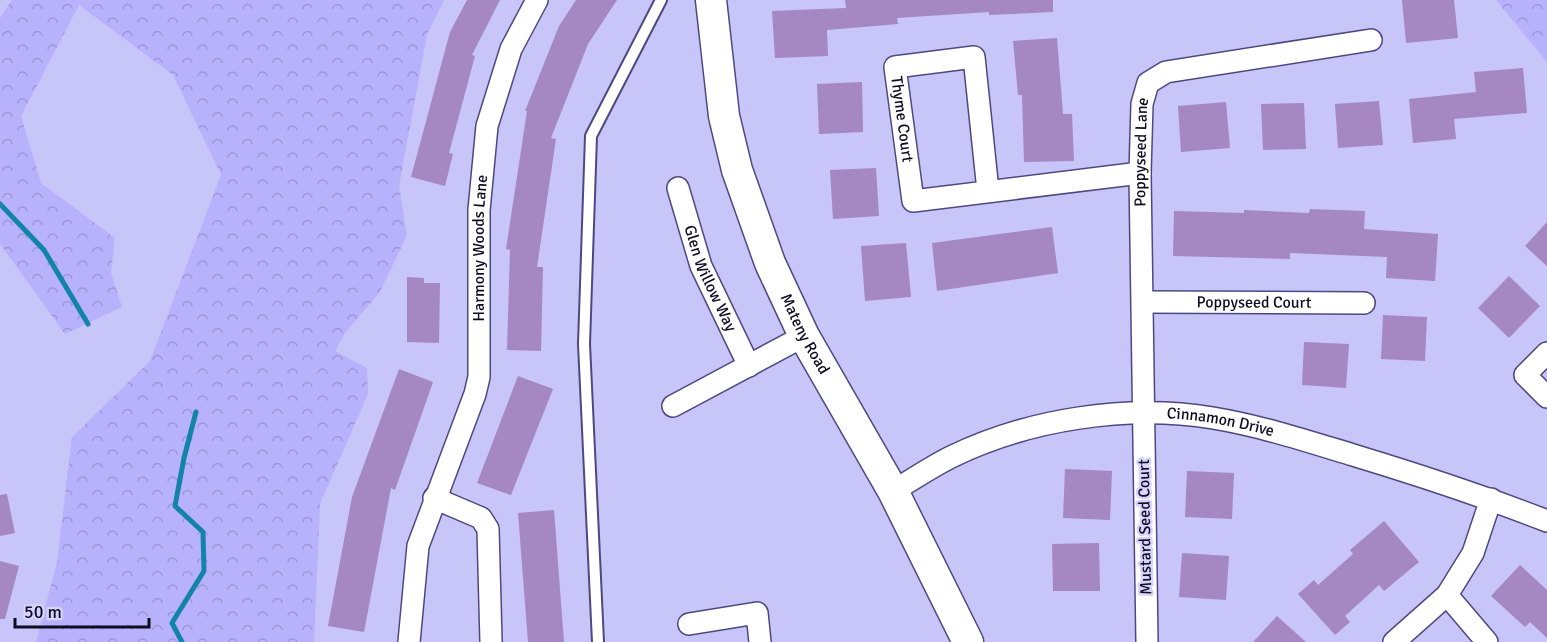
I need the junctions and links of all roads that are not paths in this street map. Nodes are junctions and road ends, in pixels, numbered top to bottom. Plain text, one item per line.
1 (537, 0) edge
2 (661, 0) edge
3 (711, 0) edge
4 (1371, 40) dead end
5 (1140, 173) junction
6 (678, 188) dead end
7 (988, 192) junction
8 (1143, 302) junction
9 (1364, 303) dead end
10 (804, 336) junction
11 (1547, 353) edge
12 (749, 366) junction
13 (1547, 397) edge
14 (673, 406) dead end
15 (1144, 412) junction
16 (892, 492) junction
17 (434, 498) junction
18 (1491, 499) junction
19 (1546, 518) edge
20 (1447, 595) junction
21 (689, 624) dead end
22 (409, 642) edge
23 (490, 642) edge
24 (598, 642) edge
25 (760, 642) edge
26 (968, 642) edge
27 (1147, 642) edge
28 (1394, 642) edge
29 (1487, 642) edge

1 - 17 street, Harmony Woods Lane
2 - 24 lane
3 - 10 street, Mateny Road
4 - 5 street, Poppyseed Lane
5 - 7 street, Thyme Court
5 - 8 street, Poppyseed Lane
6 - 12 street, Glen Willow Way
7 - 7 street, Thyme Court
8 - 9 street, Poppyseed Court
8 - 15 street, Poppyseed Lane
10 - 12 street
10 - 16 street, Mateny Road
11 - 13 street
12 - 14 street
15 - 16 street, Cinnamon Drive
15 - 18 street, Cinnamon Drive
15 - 27 street, Mustard Seed Court
16 - 26 street, Mateny Road
17 - 22 street, Harmony Woods Lane
17 - 23 street
18 - 19 street, Cinnamon Drive
18 - 20 street
20 - 28 street
20 - 29 street
21 - 25 street

